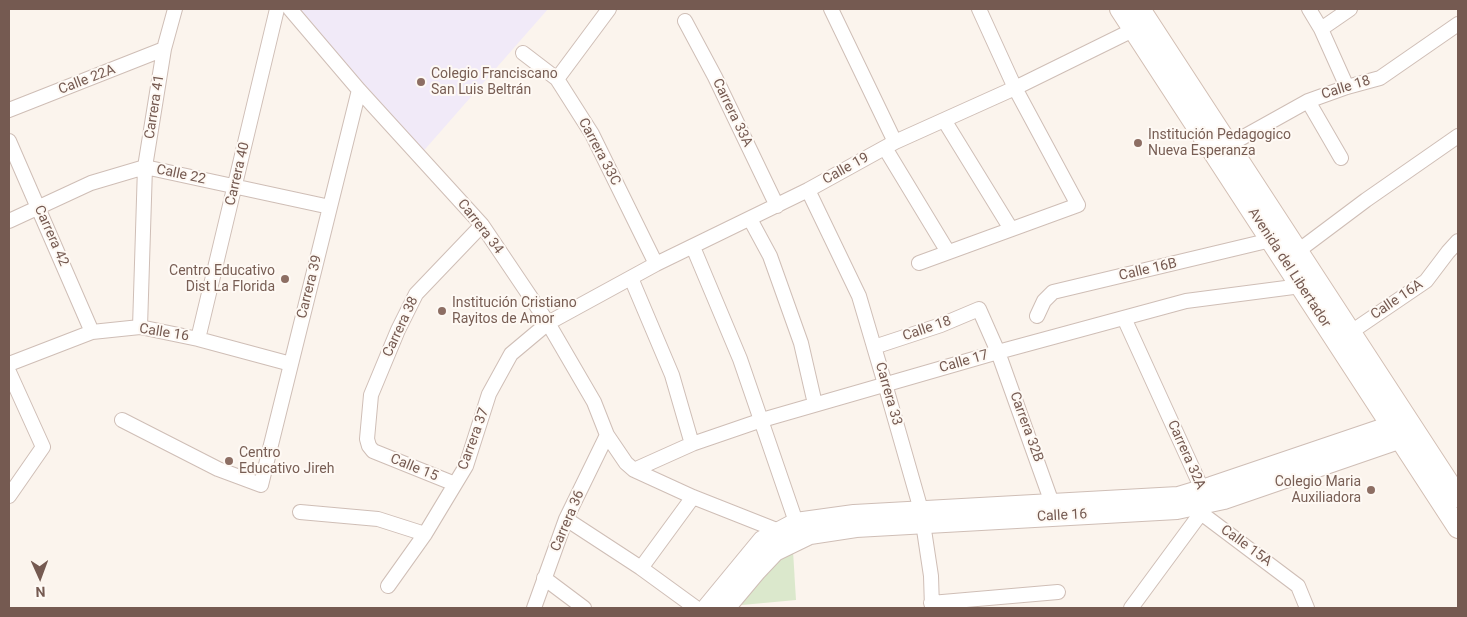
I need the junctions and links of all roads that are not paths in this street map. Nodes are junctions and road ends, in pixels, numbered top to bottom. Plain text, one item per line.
1 (175, 9) edge
2 (277, 9) edge
3 (290, 9) edge
4 (609, 9) edge
5 (978, 9) edge
6 (1120, 9) edge
7 (1309, 9) edge
8 (1350, 9) edge
9 (833, 14) edge
10 (1141, 20) edge
11 (685, 21) dead end
12 (1458, 24) edge
13 (1321, 29) junction
14 (164, 49) junction
15 (523, 53) dead end
16 (557, 79) junction
17 (1347, 87) junction
18 (1015, 88) junction
19 (359, 90) junction
20 (1308, 101) junction
21 (9, 110) edge
22 (944, 120) junction
23 (1458, 136) edge
24 (9, 141) edge
25 (890, 145) junction
26 (1229, 145) junction
27 (1341, 158) dead end
28 (146, 168) junction
29 (235, 187) junction
30 (808, 190) junction
31 (777, 206) junction
32 (38, 207) junction
33 (330, 207) junction
34 (750, 219) junction
35 (9, 220) edge
36 (482, 225) junction
37 (1011, 229) junction
38 (1271, 240) junction
39 (1458, 241) edge
40 (693, 247) junction
41 (1298, 251) junction
42 (948, 252) junction
43 (919, 263) dead end
44 (656, 264) junction
45 (630, 278) junction
46 (1301, 286) junction
47 (979, 310) joint
48 (1037, 316) dead end
49 (1124, 318) junction
50 (548, 323) junction
51 (140, 327) junction
52 (92, 332) junction
53 (1350, 332) junction
54 (198, 339) junction
55 (874, 347) junction
56 (998, 352) junction
57 (9, 364) edge
58 (291, 364) junction
59 (9, 372) edge
60 (885, 384) junction
61 (815, 404) junction
62 (122, 420) dead end
63 (762, 420) junction
64 (1404, 429) junction
65 (607, 435) junction
66 (692, 444) junction
67 (373, 452) joint
68 (634, 470) junction
69 (455, 484) junction
70 (9, 496) edge
71 (693, 497) junction
72 (1458, 497) edge
73 (1203, 502) junction
74 (1052, 503) junction
75 (300, 512) dead end
76 (921, 517) junction
77 (566, 519) junction
78 (796, 522) junction
79 (1458, 528) edge
80 (780, 531) junction
81 (425, 534) junction
82 (641, 568) junction
83 (544, 578) junction
84 (388, 586) dead end
85 (1058, 592) dead end
86 (932, 606) edge
87 (534, 608) edge
88 (584, 608) edge
89 (696, 608) edge
90 (706, 608) edge
91 (726, 608) edge
92 (1131, 608) edge
93 (1307, 608) edge

1 - 14 street, Carrera 41
2 - 29 street, Carrera 40
3 - 19 street, Carrera 34
4 - 16 street
5 - 18 street
6 - 10 main road, Avenida del Libertador
7 - 13 street
8 - 13 street
9 - 25 street
10 - 18 street, Calle 19
10 - 26 main road, Avenida del Libertador
10 - 38 main road, Avenida del Libertador
11 - 31 street, Carrera 33A
12 - 17 street, Calle 18
13 - 17 street
14 - 21 street, Calle 22A
14 - 28 street, Carrera 41
15 - 16 street, Carrera 33C
16 - 44 street, Carrera 33C
17 - 20 street, Calle 18
18 - 22 street, Calle 19
18 - 37 street
19 - 33 street, Carrera 39
19 - 36 street, Carrera 34
20 - 26 street, Calle 18
20 - 27 street
22 - 25 street, Calle 19
22 - 37 street
23 - 41 street
24 - 32 street, Carrera 42
25 - 30 street, Calle 19
25 - 42 street
26 - 41 main road, Avenida del Libertador
28 - 29 street, Calle 22
28 - 32 street, Calle 22
28 - 51 street, Carrera 41
29 - 33 street, Calle 22
29 - 54 street, Carrera 40
30 - 31 street, Calle 19
30 - 55 street, Carrera 33
31 - 34 street, Calle 19
32 - 35 street, Calle 22
32 - 52 street, Carrera 42
33 - 58 street, Carrera 39
34 - 40 street, Calle 19
34 - 61 street
36 - 50 street, Carrera 34
36 - 67 street, Carrera 38
37 - 42 street
38 - 46 main road, Avenida del Libertador
38 - 48 street, Calle 16B
39 - 53 street, Calle 16A
40 - 44 street, Calle 19
40 - 63 street
41 - 53 main road, Avenida del Libertador
42 - 43 street
44 - 45 street, Calle 19
45 - 50 street, Calle 19
45 - 66 street
46 - 49 street, Calle 17
46 - 64 main road, Avenida del Libertador
47 - 55 street, Calle 18
47 - 56 street, Carrera 32B
49 - 56 street, Calle 17
49 - 73 street, Carrera 32A
50 - 65 street, Carrera 34
50 - 69 street, Carrera 37
51 - 52 street, Calle 16
51 - 54 street, Calle 16
52 - 57 street, Calle 16
53 - 64 main road, Avenida del Libertador
54 - 58 street, Calle 16
55 - 60 street, Carrera 33
56 - 60 street, Calle 17
56 - 74 street, Carrera 32B
58 - 62 street, Carrera 39
59 - 70 street
60 - 61 street, Calle 17
60 - 76 street, Carrera 33
61 - 63 street, Calle 17
63 - 66 street, Calle 17
63 - 78 street
64 - 72 main road
64 - 73 street, Calle 16
64 - 79 main road, Avenida del Libertador
65 - 68 street, Carrera 34
65 - 77 street, Carrera 36
66 - 68 street, Calle 17
67 - 69 street, Calle 15
68 - 71 street
69 - 81 street, Carrera 37
71 - 80 street
71 - 82 street
73 - 74 street, Calle 16
73 - 76 street, Calle 16
73 - 92 street
73 - 93 street, Calle 15A
74 - 76 street, Calle 16
75 - 81 street
76 - 78 street, Calle 16
76 - 86 street, Carrera 33
76 - 91 street, Calle 16
77 - 82 street
77 - 83 street, Carrera 36
78 - 80 street, Calle 16
80 - 90 street, Calle 16
81 - 84 street, Carrera 37
82 - 89 street
83 - 87 street, Carrera 36
83 - 88 street
85 - 86 street

